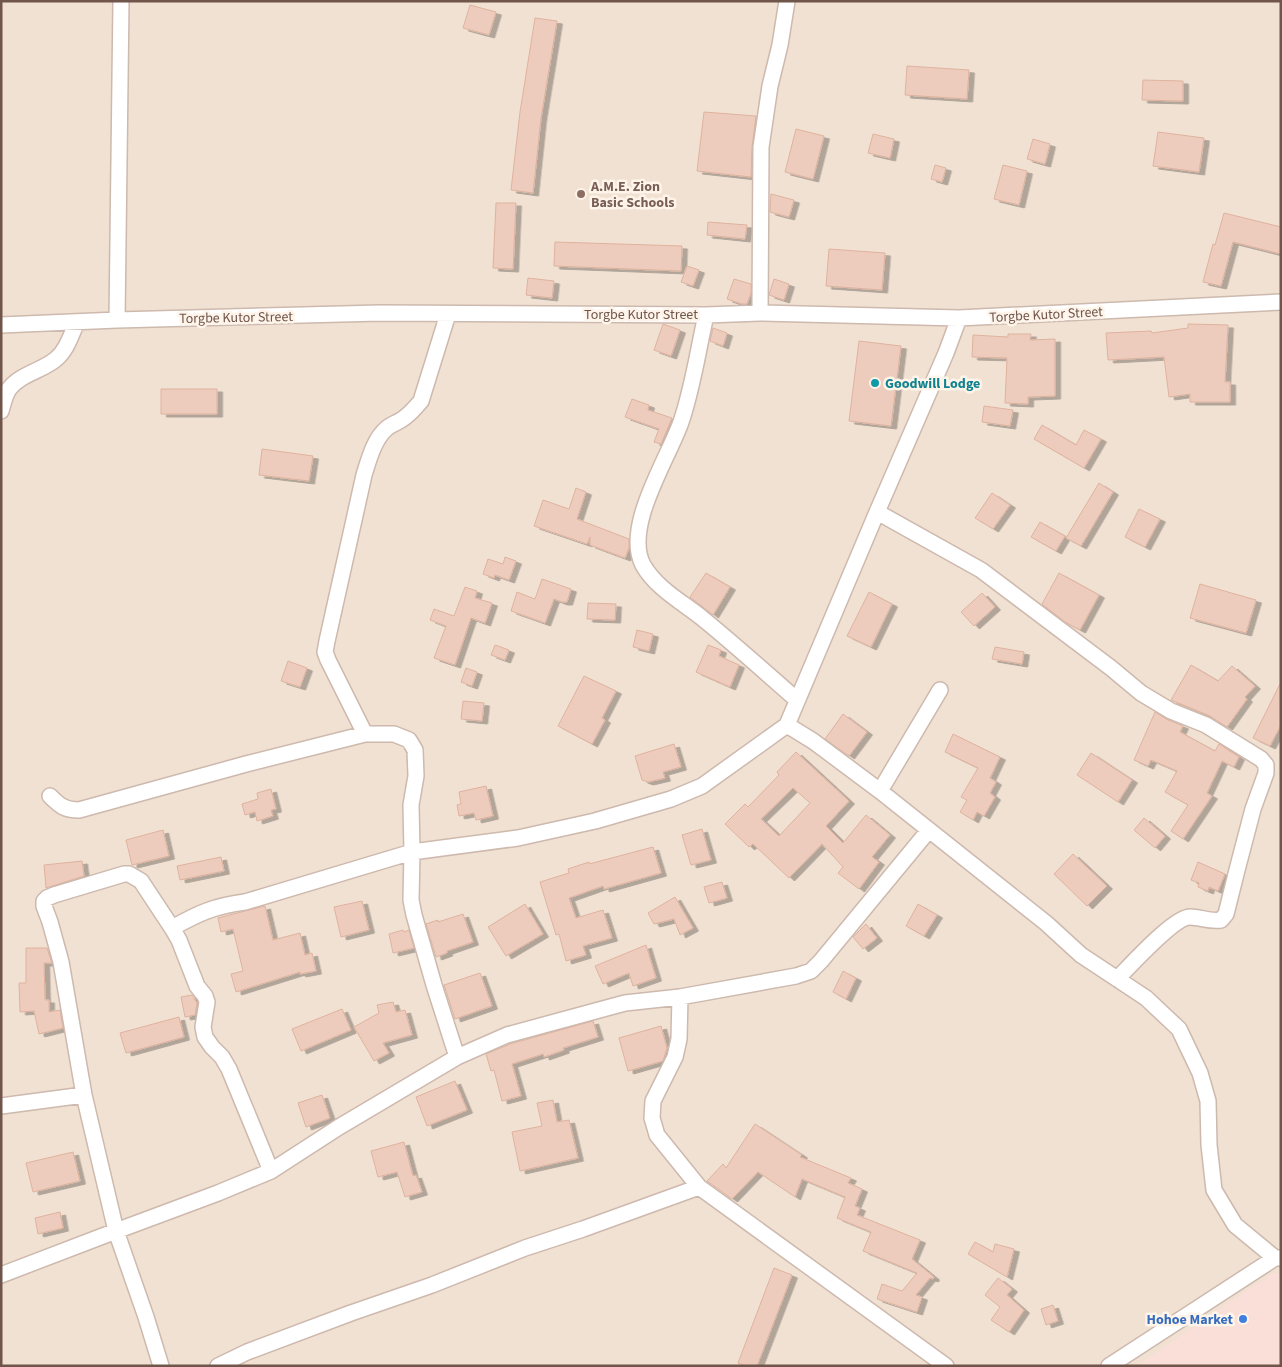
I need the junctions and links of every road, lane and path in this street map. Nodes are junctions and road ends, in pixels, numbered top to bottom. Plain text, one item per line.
1 (120, 1) edge
2 (787, 1) edge
3 (1281, 302) edge
4 (760, 313) junction
5 (448, 314) junction
6 (706, 315) junction
7 (959, 318) junction
8 (117, 320) junction
9 (77, 322) junction
10 (1, 325) edge
11 (1, 411) edge
12 (877, 512) junction
13 (940, 690) dead end
14 (797, 700) junction
15 (787, 726) junction
16 (366, 734) junction
17 (880, 791) junction
18 (50, 796) dead end
19 (928, 830) junction
20 (412, 852) junction
21 (172, 928) junction
22 (1117, 979) junction
23 (680, 997) junction
24 (457, 1057) junction
25 (84, 1095) junction
26 (1, 1106) edge
27 (271, 1171) junction
28 (699, 1187) junction
29 (116, 1231) junction
30 (1278, 1258) edge
31 (1, 1276) edge
32 (161, 1366) edge
33 (218, 1366) edge
34 (946, 1366) edge
35 (1109, 1366) edge

1 - 8 street
2 - 4 street
3 - 7 street, Torgbe Kutor Street
4 - 6 street, Torgbe Kutor Street
4 - 7 street, Torgbe Kutor Street
5 - 6 street, Torgbe Kutor Street
5 - 8 street, Torgbe Kutor Street
5 - 16 street
6 - 14 street
7 - 12 street
8 - 9 street, Torgbe Kutor Street
9 - 10 street, Torgbe Kutor Street
9 - 11 street
12 - 14 street
12 - 22 street
13 - 17 street
14 - 15 street
15 - 17 street
15 - 20 street
16 - 18 street
16 - 20 street
17 - 19 street
19 - 22 street
19 - 23 street
20 - 21 street
20 - 24 street
21 - 25 street
21 - 27 street
22 - 30 street
23 - 24 street
23 - 28 street
24 - 27 street
25 - 26 street
25 - 29 street
27 - 29 street
28 - 33 street
28 - 34 street
29 - 31 street
29 - 32 street
30 - 35 street

